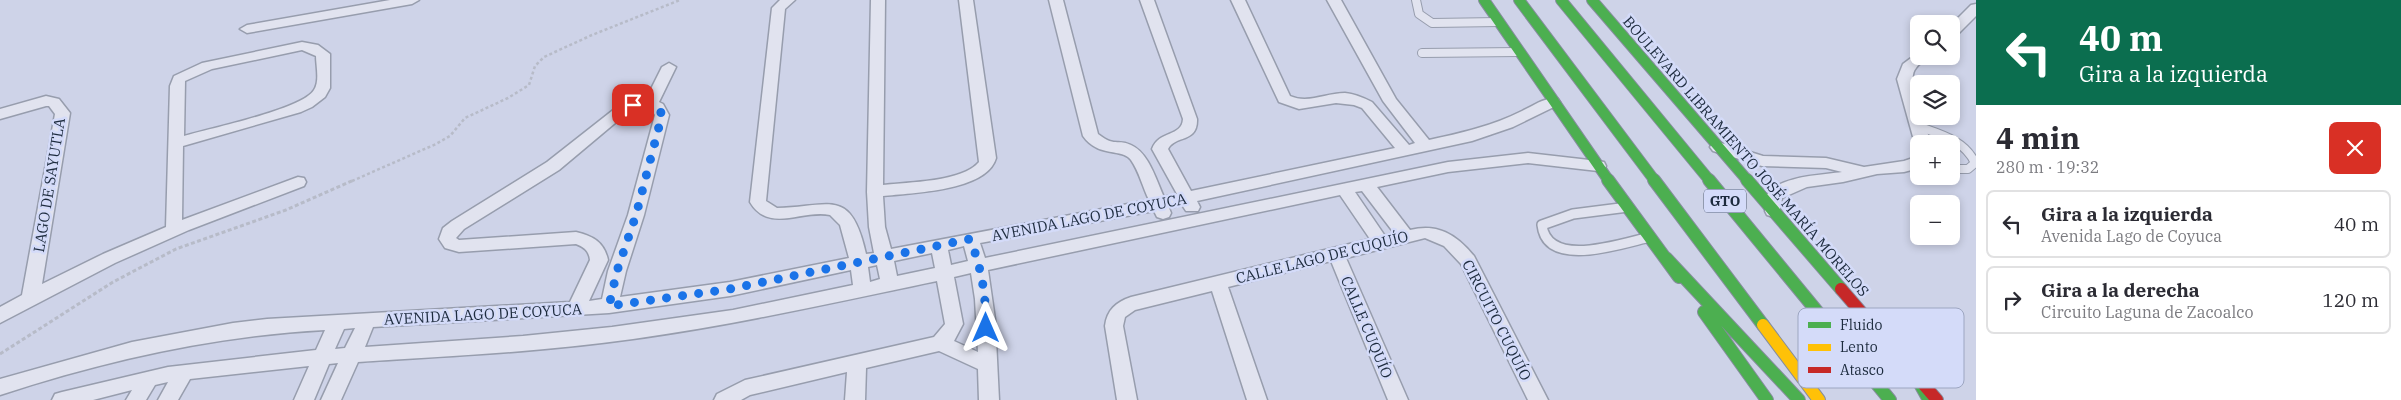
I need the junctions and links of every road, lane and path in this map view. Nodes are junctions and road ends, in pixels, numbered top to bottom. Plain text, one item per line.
1 (411, 0) edge
2 (680, 0) edge
3 (788, 0) edge
4 (878, 0) edge
5 (966, 0) edge
6 (1056, 0) edge
7 (1147, 0) edge
8 (1238, 0) edge
9 (1334, 0) edge
10 (1416, 0) edge
11 (1484, 0) edge
12 (1519, 0) edge
13 (1561, 0) edge
14 (1592, 0) edge
15 (1976, 8) edge
16 (1499, 22) junction
17 (1960, 24) edge
18 (247, 29) dead end
19 (1520, 52) junction
20 (1422, 53) dead end
21 (1910, 65) edge
22 (669, 67) dead end
23 (1390, 100) junction
24 (1553, 102) junction
25 (651, 104) junction
26 (1367, 105) junction
27 (0, 114) edge
28 (1917, 126) junction
29 (1920, 135) edge
30 (1939, 135) edge
31 (1467, 137) junction
32 (176, 143) junction
33 (1960, 145) edge
34 (1425, 146) junction
35 (1717, 146) junction
36 (1405, 150) junction
37 (1489, 161) junction
38 (1910, 164) edge
39 (1598, 166) junction
40 (1960, 169) edge
41 (1863, 171) junction
42 (298, 182) dead end
43 (1365, 183) junction
44 (1344, 188) junction
45 (875, 192) junction
46 (1187, 198) junction
47 (1159, 204) junction
48 (1628, 206) junction
49 (1773, 210) junction
50 (1198, 218) junction
51 (1169, 225) junction
52 (174, 229) junction
53 (1425, 232) joint
54 (1406, 237) junction
55 (1650, 237) junction
56 (970, 239) junction
57 (1381, 243) junction
58 (939, 246) junction
59 (1336, 254) junction
60 (885, 257) junction
61 (1666, 258) junction
62 (858, 262) junction
63 (980, 264) junction
64 (945, 272) junction
65 (1218, 282) junction
66 (890, 283) junction
67 (863, 289) junction
68 (31, 296) junction
69 (609, 306) junction
70 (1814, 308) edge
71 (1858, 308) edge
72 (576, 309) junction
73 (0, 316) edge
74 (367, 321) junction
75 (337, 322) junction
76 (940, 343) junction
77 (0, 354) edge
78 (352, 355) junction
79 (324, 357) junction
80 (857, 364) junction
81 (986, 364) junction
82 (184, 372) junction
83 (1798, 372) edge
84 (149, 378) junction
85 (0, 387) edge
86 (1810, 388) edge
87 (1880, 388) edge
88 (1922, 388) edge
89 (1927, 388) edge
90 (62, 400) edge
91 (136, 400) edge
92 (168, 400) edge
93 (304, 400) edge
94 (331, 400) edge
95 (724, 400) edge
96 (855, 400) edge
97 (989, 400) edge
98 (1128, 400) edge
99 (1258, 400) edge
100 (1398, 400) edge
101 (1538, 400) edge
102 (1768, 400) edge
103 (1799, 400) edge
104 (1819, 400) edge
105 (1890, 400) edge
106 (1929, 400) edge
107 (1937, 400) edge

1 - 18 street
2 - 77 path
3 - 62 street
4 - 45 street
5 - 45 street
6 - 47 street
7 - 46 street
8 - 26 street
9 - 23 street
10 - 16 lane
11 - 16 main road
12 - 83 main road, GTO
13 - 70 main road, GTO
14 - 35 main road, BOULEVARD LIBRAMIENTO JOSÉ MARÍA MORELOS
15 - 17 street
16 - 19 main road
19 - 20 lane
19 - 24 main road
21 - 28 street
22 - 25 street
23 - 26 street
23 - 34 street
24 - 31 street, AVENIDA LAGO DE COYUCA
24 - 39 main road
25 - 69 street
25 - 72 street
26 - 36 street
27 - 68 street, LAGO DE SAYUTLA
28 - 29 street
28 - 30 lane
31 - 34 street, AVENIDA LAGO DE COYUCA
31 - 37 street
32 - 32 street
32 - 52 street
33 - 40 lane
34 - 36 street, AVENIDA LAGO DE COYUCA
35 - 41 street
35 - 49 main road, BOULEVARD LIBRAMIENTO JOSÉ MARÍA MORELOS
36 - 46 street, AVENIDA LAGO DE COYUCA
37 - 39 street, AVENIDA LAGO DE COYUCA
37 - 43 street, AVENIDA LAGO DE COYUCA
38 - 41 street
39 - 48 main road
41 - 49 street
42 - 52 street
43 - 44 street, AVENIDA LAGO DE COYUCA
43 - 54 street
44 - 50 street, AVENIDA LAGO DE COYUCA
44 - 57 street
45 - 60 street
46 - 47 street, AVENIDA LAGO DE COYUCA
46 - 50 street
47 - 51 street
47 - 56 street, AVENIDA LAGO DE COYUCA
48 - 55 main road
48 - 55 lane
49 - 71 main road, BOULEVARD LIBRAMIENTO JOSÉ MARÍA MORELOS
50 - 51 street, AVENIDA LAGO DE COYUCA
51 - 63 street, AVENIDA LAGO DE COYUCA
52 - 68 street
53 - 54 street, CALLE LAGO DE CUQUÍO
53 - 101 street, CIRCUITO CUQUÍO
54 - 57 street, CALLE LAGO DE CUQUÍO
55 - 61 main road
56 - 58 street, AVENIDA LAGO DE COYUCA
56 - 63 street
57 - 59 street, CALLE LAGO DE CUQUÍO
58 - 60 street, AVENIDA LAGO DE COYUCA
58 - 64 street
59 - 65 street, CALLE LAGO DE CUQUÍO
59 - 100 street, CALLE CUQUÍO
60 - 62 street, AVENIDA LAGO DE COYUCA
60 - 66 street
61 - 102 main road
61 - 103 main road
62 - 67 street
62 - 69 street, AVENIDA LAGO DE COYUCA
63 - 64 street, AVENIDA LAGO DE COYUCA
63 - 81 street
64 - 66 street, AVENIDA LAGO DE COYUCA
64 - 76 street
65 - 98 street, CALLE LAGO DE CUQUÍO
65 - 99 street, CALLE LAGO DE CUQUÍO
66 - 67 street, AVENIDA LAGO DE COYUCA
67 - 78 street, AVENIDA LAGO DE COYUCA
68 - 73 street
69 - 72 street, AVENIDA LAGO DE COYUCA
72 - 74 street, AVENIDA LAGO DE COYUCA
74 - 75 street, AVENIDA LAGO DE COYUCA
74 - 78 street
75 - 79 street
75 - 85 street, AVENIDA LAGO DE COYUCA
76 - 80 street
76 - 81 street
78 - 79 street, AVENIDA LAGO DE COYUCA
78 - 94 street
79 - 82 street, AVENIDA LAGO DE COYUCA
79 - 93 street
80 - 95 street
80 - 96 street
81 - 97 street
82 - 84 street, AVENIDA LAGO DE COYUCA
82 - 92 street
84 - 90 street, AVENIDA LAGO DE COYUCA
84 - 91 street
86 - 104 main road, GTO
87 - 105 main road, GTO
88 - 106 main road
89 - 107 main road, BOULEVARD LIBRAMIENTO JOSÉ MARÍA MORELOS

